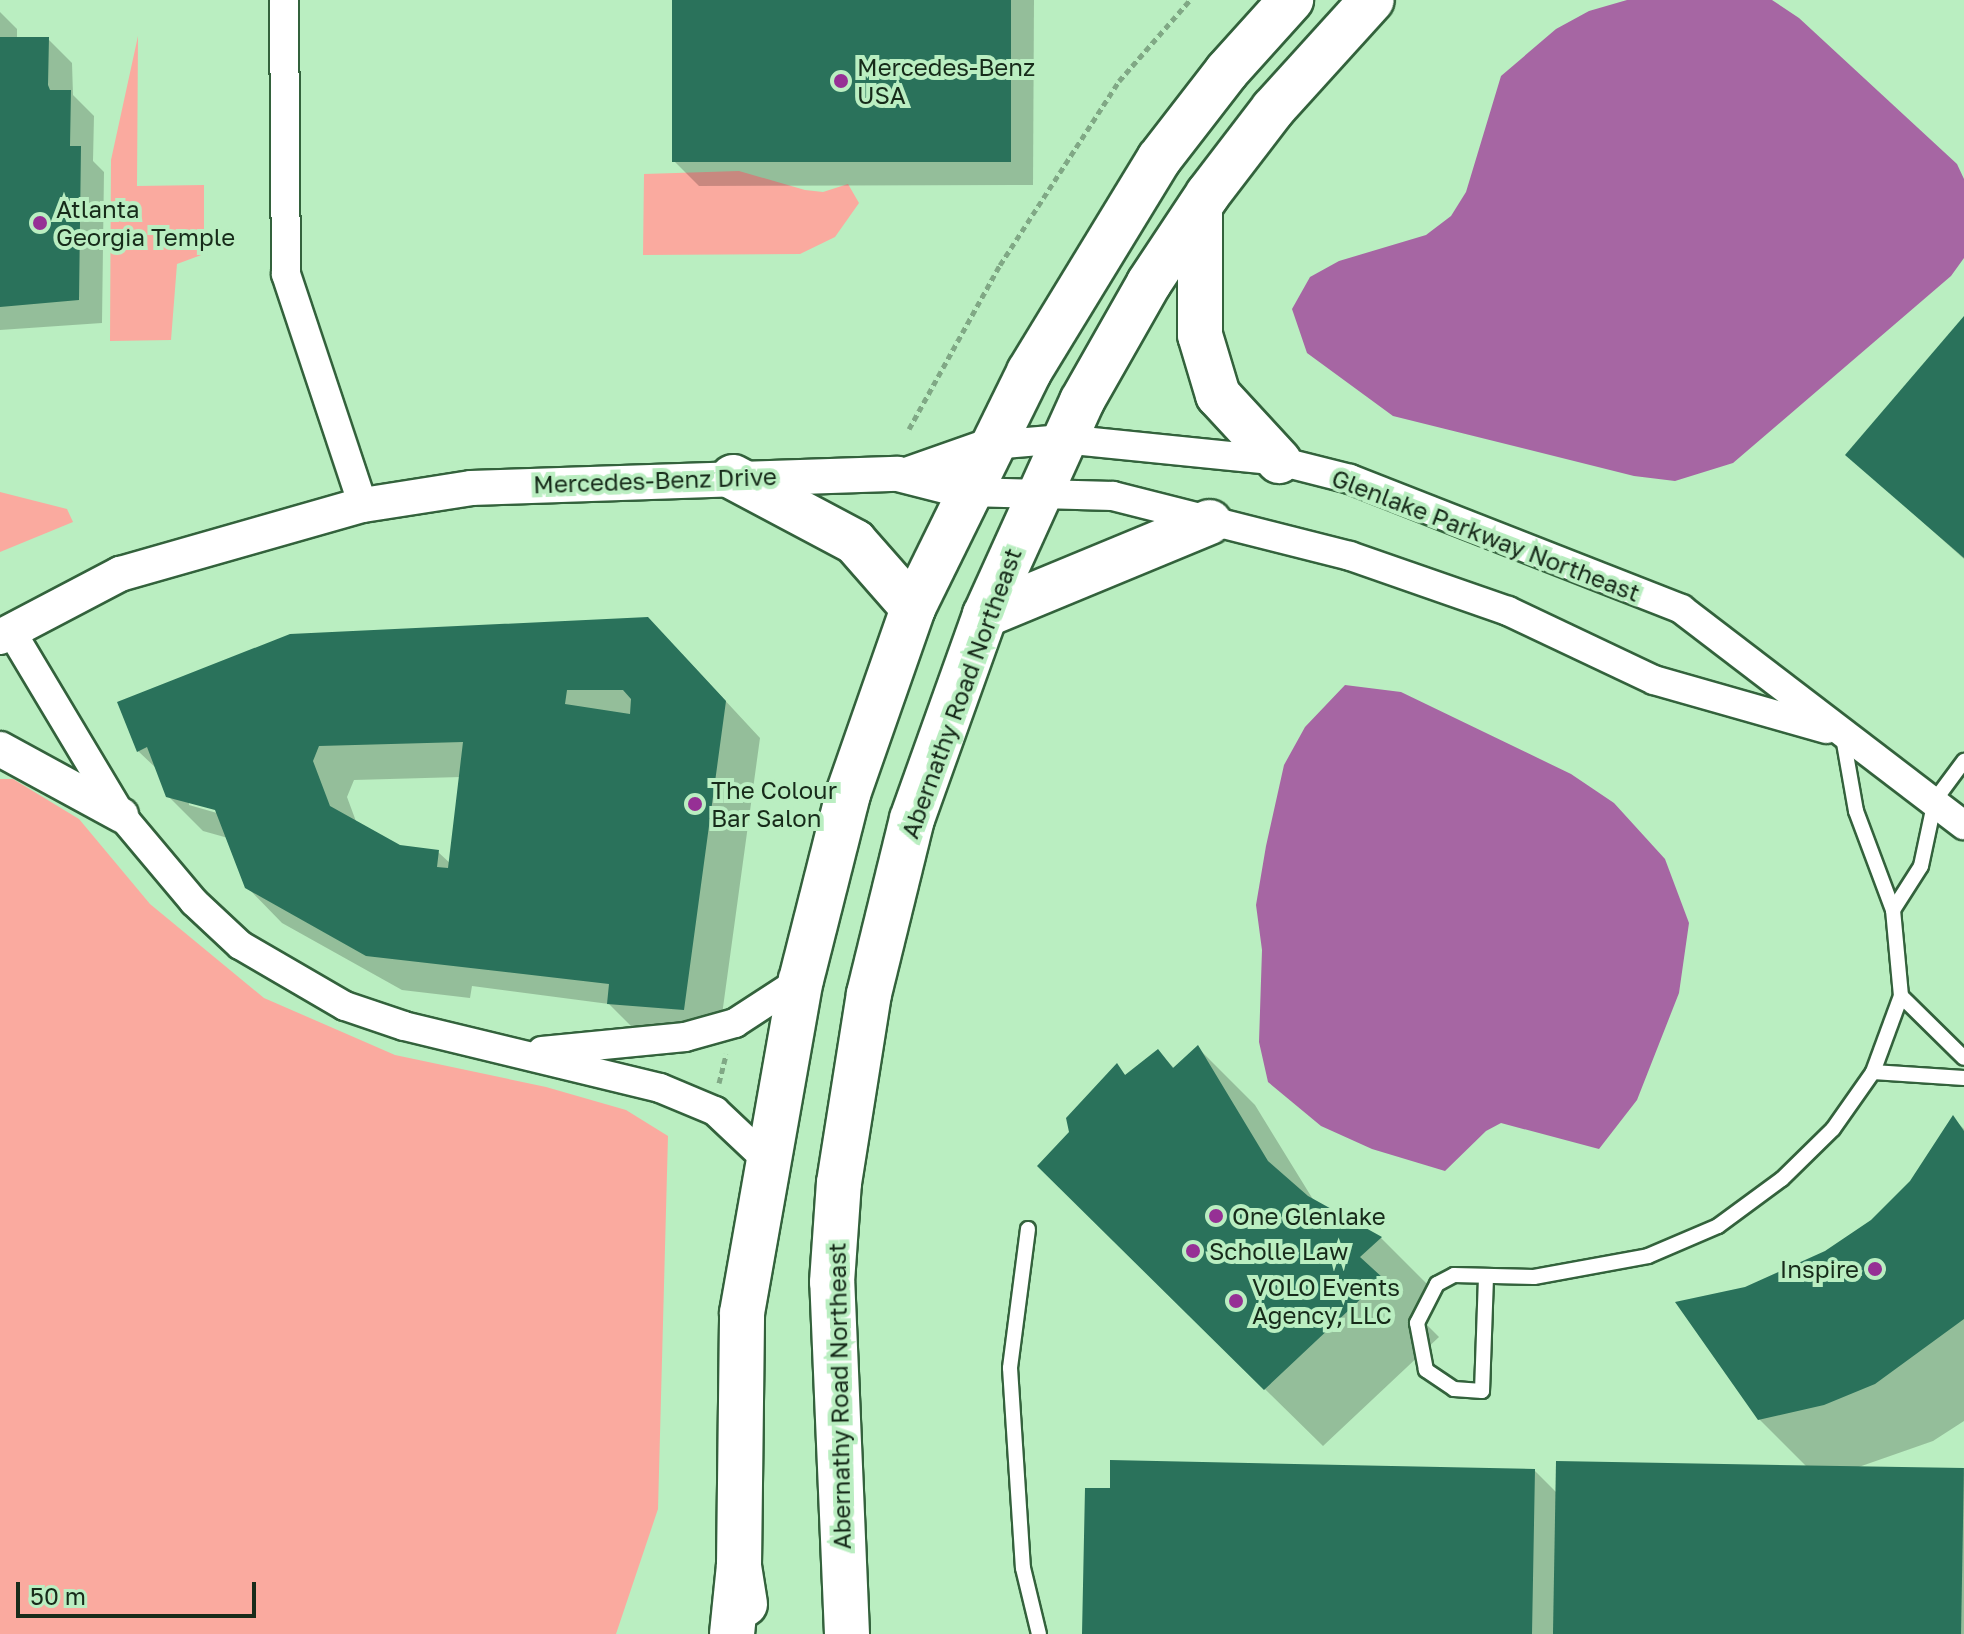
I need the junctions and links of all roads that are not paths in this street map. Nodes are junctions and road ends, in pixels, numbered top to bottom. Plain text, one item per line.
1 (284, 0) edge
2 (1291, 0) edge
3 (1372, 0) edge
4 (1200, 207) junction
5 (1063, 439) junction
6 (992, 445) junction
7 (1279, 461) junction
8 (909, 474) junction
9 (733, 477) junction
10 (969, 492) junction
11 (1037, 492) junction
12 (363, 505) junction
13 (1209, 522) junction
14 (913, 608) junction
15 (985, 615) junction
16 (5, 634) edge
17 (1842, 734) junction
18 (0, 749) edge
19 (1964, 761) edge
20 (1935, 800) junction
21 (121, 815) junction
22 (1964, 825) edge
23 (1893, 910) junction
24 (801, 980) junction
25 (1901, 996) junction
26 (522, 1054) junction
27 (1964, 1058) edge
28 (1873, 1072) junction
29 (1964, 1078) edge
30 (766, 1159) junction
31 (1028, 1229) dead end
32 (1486, 1277) junction
33 (739, 1565) junction
34 (732, 1634) edge
35 (749, 1634) edge
36 (847, 1634) edge
37 (1039, 1634) edge

1 - 12 street
2 - 6 main road
3 - 4 main road, Abernathy Road Northeast
4 - 5 main road, Abernathy Road Northeast
4 - 7 main road
5 - 6 street, Glenlake Parkway Northeast
5 - 7 street, Glenlake Parkway Northeast
5 - 11 main road, Abernathy Road Northeast
6 - 8 street, Mercedes-Benz Drive
6 - 10 main road
7 - 17 street, Glenlake Parkway Northeast
8 - 9 street, Mercedes-Benz Drive
8 - 10 street, Mercedes-Benz Drive
9 - 12 street, Mercedes-Benz Drive
9 - 14 main road
10 - 11 street, Glenlake Parkway Northeast
10 - 14 main road
11 - 13 street, Glenlake Parkway Northeast
11 - 15 main road, Abernathy Road Northeast
12 - 16 street, Mercedes-Benz Drive
13 - 15 main road
13 - 17 street, Glenlake Parkway Northeast
14 - 24 main road
15 - 36 main road, Abernathy Road Northeast
16 - 21 street
17 - 20 street, Glenlake Parkway Northeast
17 - 23 lane
18 - 21 street
19 - 20 lane
20 - 22 street, Glenlake Parkway Northeast
20 - 23 lane
21 - 26 street
23 - 25 lane
24 - 26 street
24 - 30 main road
25 - 27 lane
25 - 28 lane
26 - 30 street
28 - 29 lane
28 - 32 lane
30 - 33 main road
31 - 37 lane
32 - 32 lane
33 - 34 main road
33 - 35 main road

